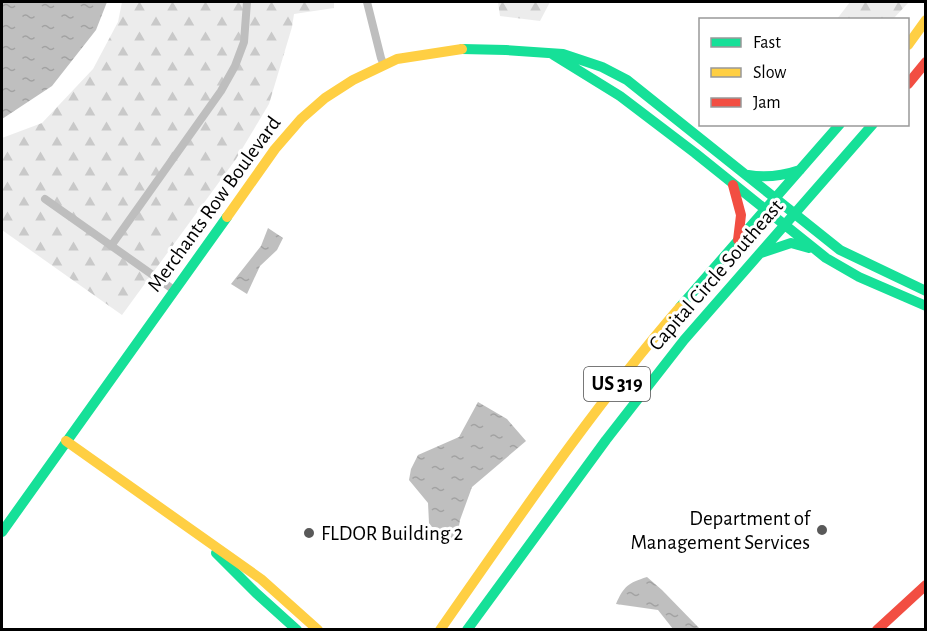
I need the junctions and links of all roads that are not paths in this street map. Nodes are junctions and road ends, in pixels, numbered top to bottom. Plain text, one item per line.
1 (247, 2) edge
2 (367, 2) edge
3 (926, 21) edge
4 (909, 44) edge
5 (552, 54) junction
6 (926, 62) edge
7 (384, 65) junction
8 (909, 83) edge
9 (838, 126) edge
10 (871, 126) edge
11 (800, 170) junction
12 (747, 175) junction
13 (733, 184) junction
14 (775, 198) junction
15 (45, 199) dead end
16 (765, 210) junction
17 (794, 214) junction
18 (785, 226) junction
19 (738, 240) junction
20 (111, 246) junction
21 (813, 248) junction
22 (761, 253) junction
23 (174, 291) junction
24 (925, 299) edge
25 (66, 441) junction
26 (192, 530) junction
27 (2, 532) edge
28 (926, 585) edge
29 (297, 630) edge
30 (318, 630) edge
31 (440, 630) edge
32 (467, 630) edge
33 (877, 630) edge

1 - 20 street
2 - 7 street
3 - 4 street
5 - 7 street, Merchants Row Boulevard
5 - 12 street, Merchants Row Boulevard
5 - 13 street, Merchants Row Boulevard
6 - 8 street
7 - 23 street, Merchants Row Boulevard
9 - 11 street, Capital Circle Southeast / US 319
10 - 17 street, Capital Circle Southeast / US 319
11 - 12 street
11 - 14 street, Capital Circle Southeast / US 319
12 - 14 street, Merchants Row Boulevard
13 - 16 street, Merchants Row Boulevard
13 - 19 street
14 - 16 street, Capital Circle Southeast / US 319
14 - 17 street, Merchants Row Boulevard
15 - 20 street
16 - 18 street, Merchants Row Boulevard
16 - 19 street, Capital Circle Southeast / US 319
17 - 18 street, Capital Circle Southeast / US 319
17 - 24 street, Merchants Row Boulevard
18 - 21 street, Merchants Row Boulevard
18 - 22 street, Capital Circle Southeast / US 319
19 - 31 street, Capital Circle Southeast / US 319
20 - 23 street
21 - 22 street
21 - 24 street, Merchants Row Boulevard
22 - 32 street, Capital Circle Southeast / US 319
23 - 25 street, Merchants Row Boulevard
25 - 26 street
25 - 27 street, Merchants Row Boulevard
26 - 29 street
26 - 30 street
28 - 33 street

